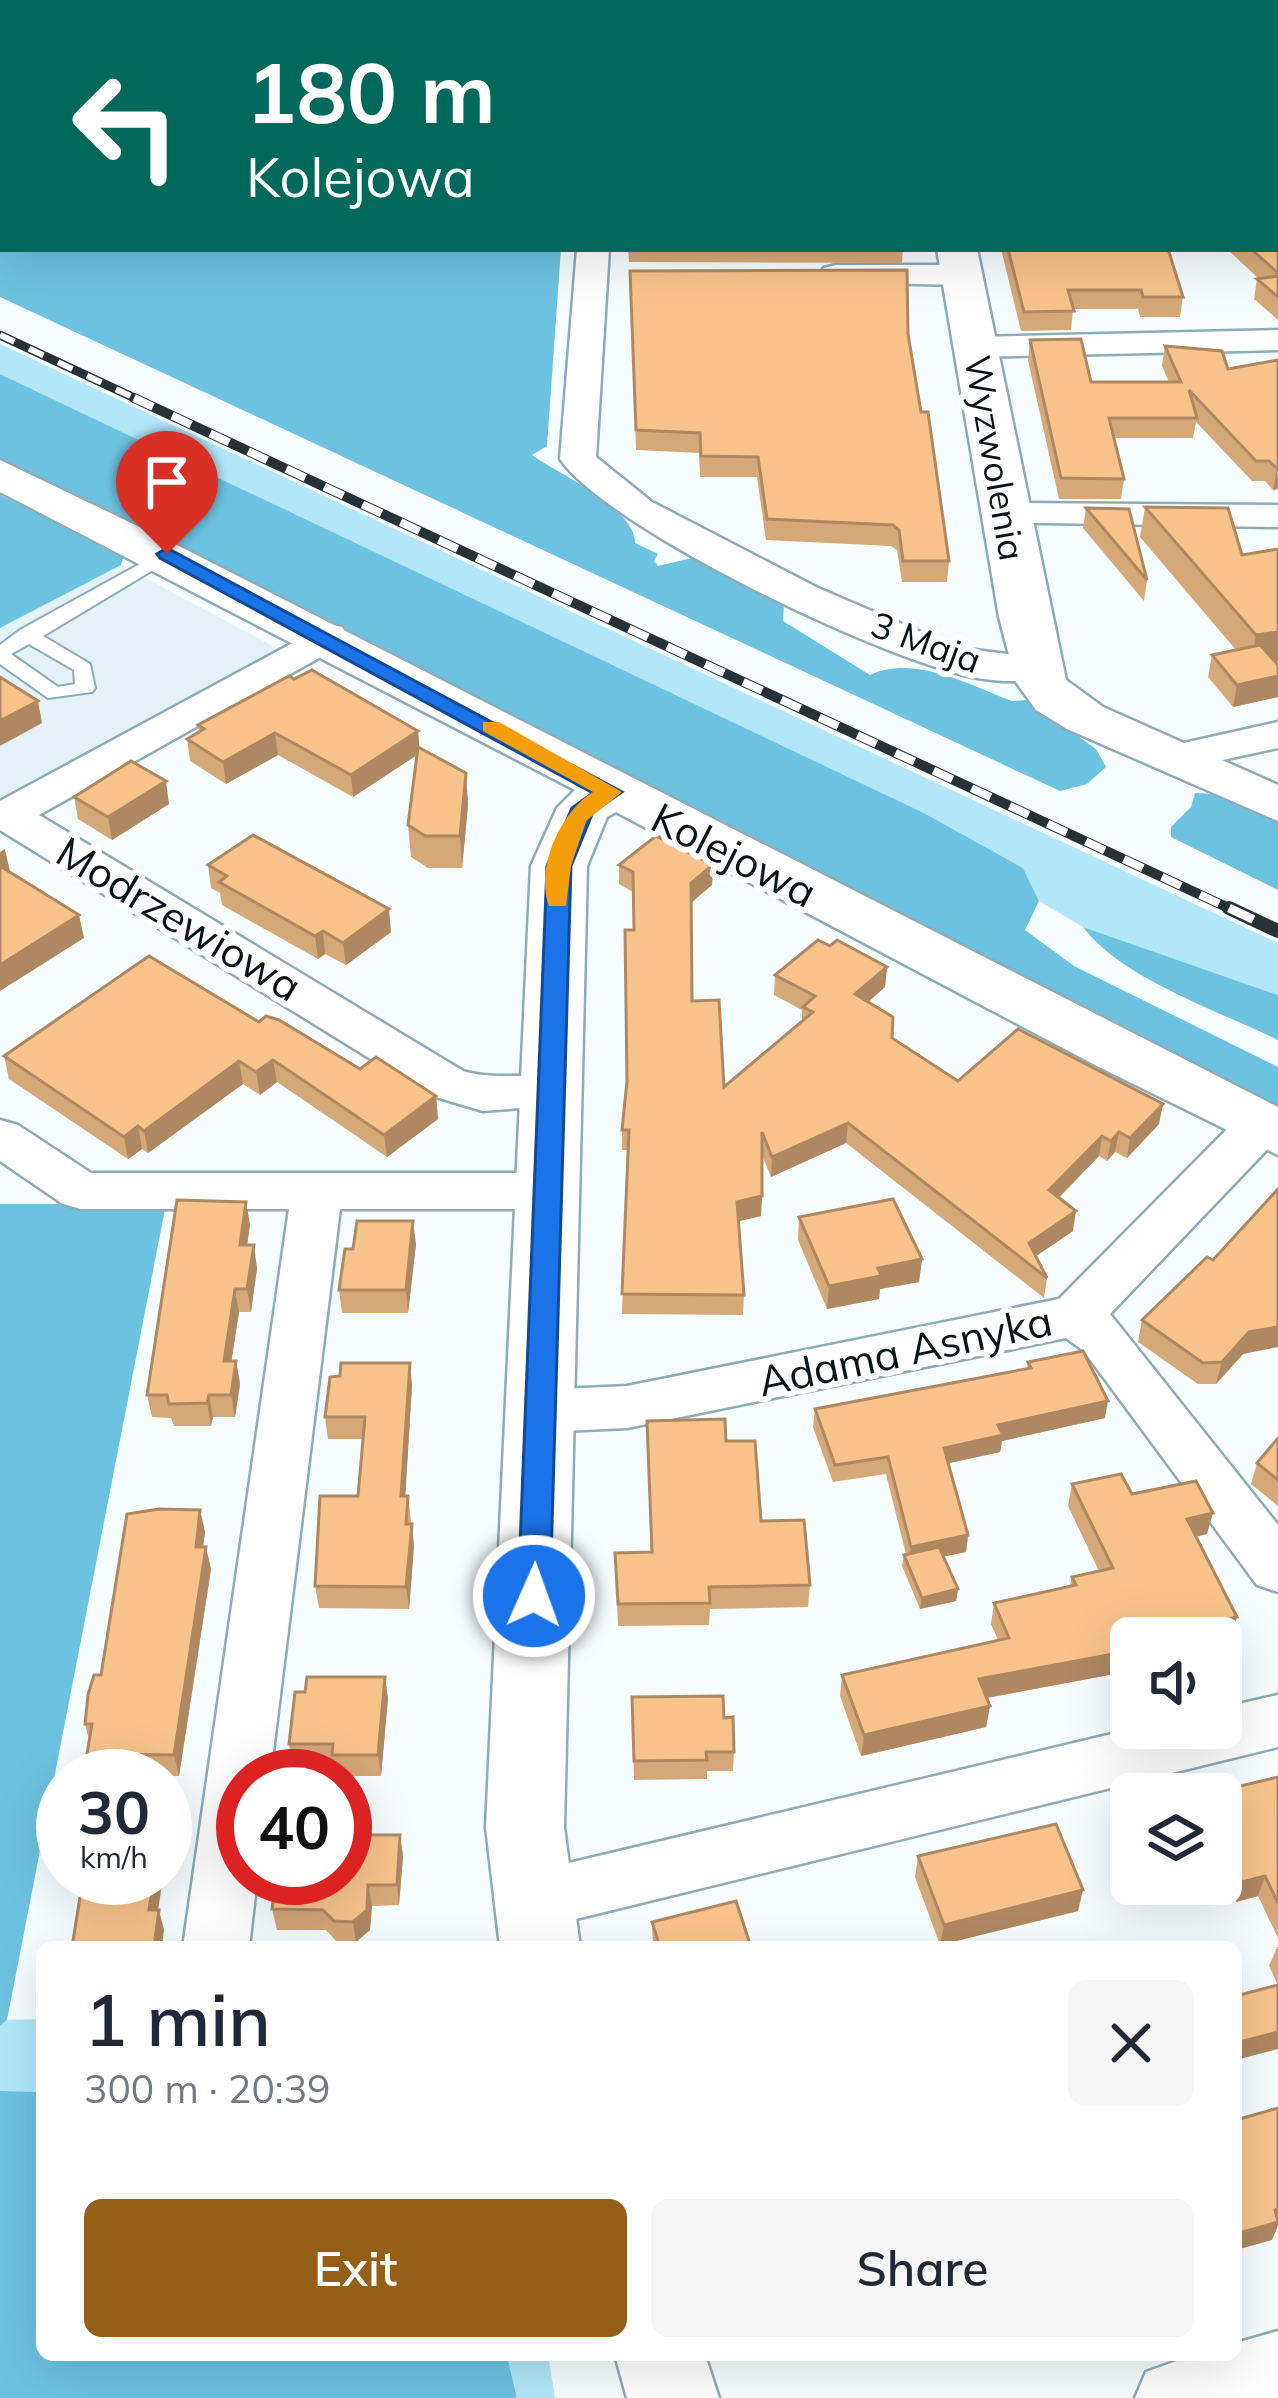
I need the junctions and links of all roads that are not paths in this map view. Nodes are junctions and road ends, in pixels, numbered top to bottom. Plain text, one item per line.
1 (959, 262) edge
2 (601, 267) edge
3 (800, 275) edge
4 (1278, 340) edge
5 (975, 346) junction
6 (0, 475) edge
7 (1004, 514) junction
8 (1278, 516) edge
9 (167, 554) junction
10 (28, 634) junction
11 (328, 636) junction
12 (0, 654) edge
13 (1034, 668) junction
14 (1278, 736) edge
15 (1172, 758) junction
16 (610, 792) junction
17 (1278, 805) edge
18 (555, 1092) junction
19 (1269, 1129) edge
20 (0, 1137) edge
21 (317, 1191) junction
22 (550, 1192) junction
23 (1075, 1316) junction
24 (542, 1411) junction
25 (1278, 1568) edge
26 (1278, 1721) edge
27 (535, 1924) edge
28 (217, 1941) edge
29 (662, 2361) edge
30 (1278, 2368) edge
31 (673, 2398) edge
32 (1172, 2398) edge

1 - 3 street
1 - 5 street, Wyzwolenia
2 - 13 street, 3 Maja
4 - 5 street
5 - 7 street, Wyzwolenia
6 - 9 street, Kolejowa
7 - 8 street
7 - 13 street, Wyzwolenia
9 - 10 lane
9 - 11 street, Kolejowa
10 - 12 lane
10 - 12 lane
11 - 16 street, Kolejowa
11 - 18 street, Modrzewiowa
13 - 15 street, 3 Maja
14 - 15 street
15 - 17 street, 3 Maja
16 - 18 street
16 - 19 street, Kolejowa
18 - 22 street
19 - 23 street, Adama Asnyka
20 - 21 street
21 - 22 street
21 - 28 street
22 - 24 street
23 - 24 street, Adama Asnyka
23 - 25 street
24 - 27 street
26 - 27 street
29 - 31 street
30 - 32 street

